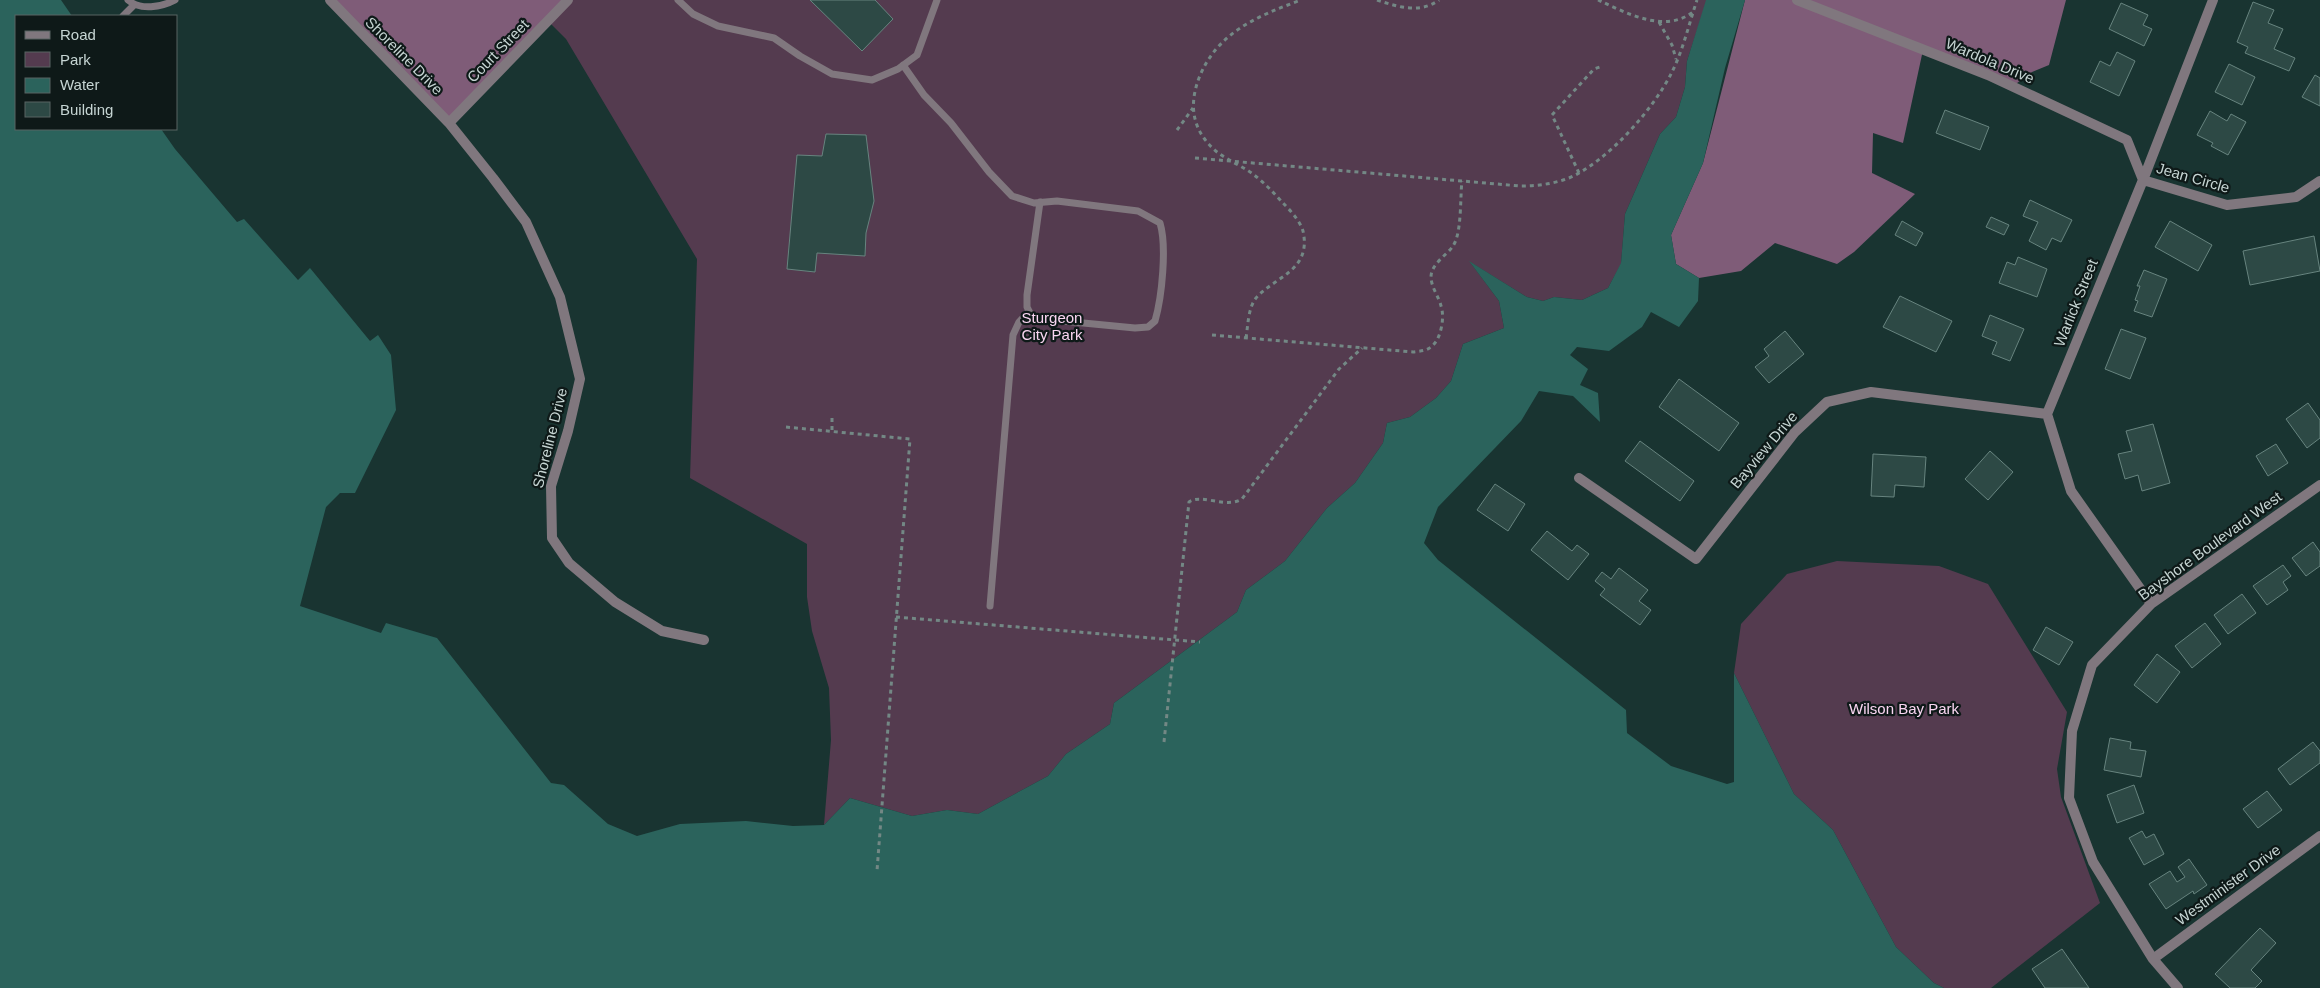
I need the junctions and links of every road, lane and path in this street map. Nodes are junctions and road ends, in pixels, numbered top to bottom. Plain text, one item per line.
1 (176, 0) edge
2 (330, 0) edge
3 (568, 0) edge
4 (678, 0) edge
5 (1301, 0) edge
6 (1378, 0) edge
7 (1439, 0) edge
8 (1598, 0) edge
9 (1697, 0) edge
10 (2213, 0) edge
11 (934, 2) edge
12 (1801, 2) edge
13 (131, 3) edge
14 (1693, 12) junction
15 (124, 15) edge
16 (1658, 22) junction
17 (1676, 60) junction
18 (903, 65) junction
19 (1603, 66) dead end
20 (1193, 108) junction
21 (449, 123) junction
22 (1177, 130) dead end
23 (1195, 158) dead end
24 (1234, 162) junction
25 (1579, 172) junction
26 (2143, 180) junction
27 (1462, 181) junction
28 (2320, 181) edge
29 (1040, 202) junction
30 (1029, 311) junction
31 (1212, 335) dead end
32 (1246, 338) junction
33 (1362, 348) junction
34 (2047, 414) junction
35 (832, 416) dead end
36 (786, 427) dead end
37 (832, 430) junction
38 (1580, 478) dead end
39 (2320, 485) edge
40 (2150, 604) junction
41 (990, 606) dead end
42 (896, 617) junction
43 (1174, 639) junction
44 (704, 640) dead end
45 (1200, 642) dead end
46 (1164, 742) dead end
47 (2320, 836) edge
48 (877, 871) dead end
49 (2153, 959) junction
50 (2178, 988) edge

1 - 13 lane
2 - 21 street, Shoreline Drive
3 - 21 street, Court Street
4 - 18 lane
5 - 20 path
6 - 7 path
8 - 16 path
9 - 14 path
10 - 26 street, Warlick Street
11 - 18 lane
12 - 26 street, Wardola Drive
13 - 15 lane
14 - 16 path
14 - 17 path
16 - 17 path
17 - 25 path
18 - 29 lane
19 - 25 path
20 - 22 path
20 - 24 path
21 - 44 street, Shoreline Drive
23 - 24 path
24 - 27 path
24 - 32 path
25 - 27 path
26 - 28 street, Jean Circle
26 - 34 street, Warlick Street
27 - 33 path
29 - 30 lane
29 - 30 lane
30 - 41 lane
31 - 32 path
32 - 33 path
33 - 43 path
34 - 38 street, Bayview Drive
34 - 40 street
35 - 37 path
36 - 37 path
37 - 42 path
39 - 40 street, Bayshore Boulevard West
40 - 49 street, Bayshore Boulevard West
42 - 43 path
42 - 48 path
43 - 45 path
43 - 46 path
47 - 49 street, Westminister Drive
49 - 50 street, Bayshore Boulevard West

